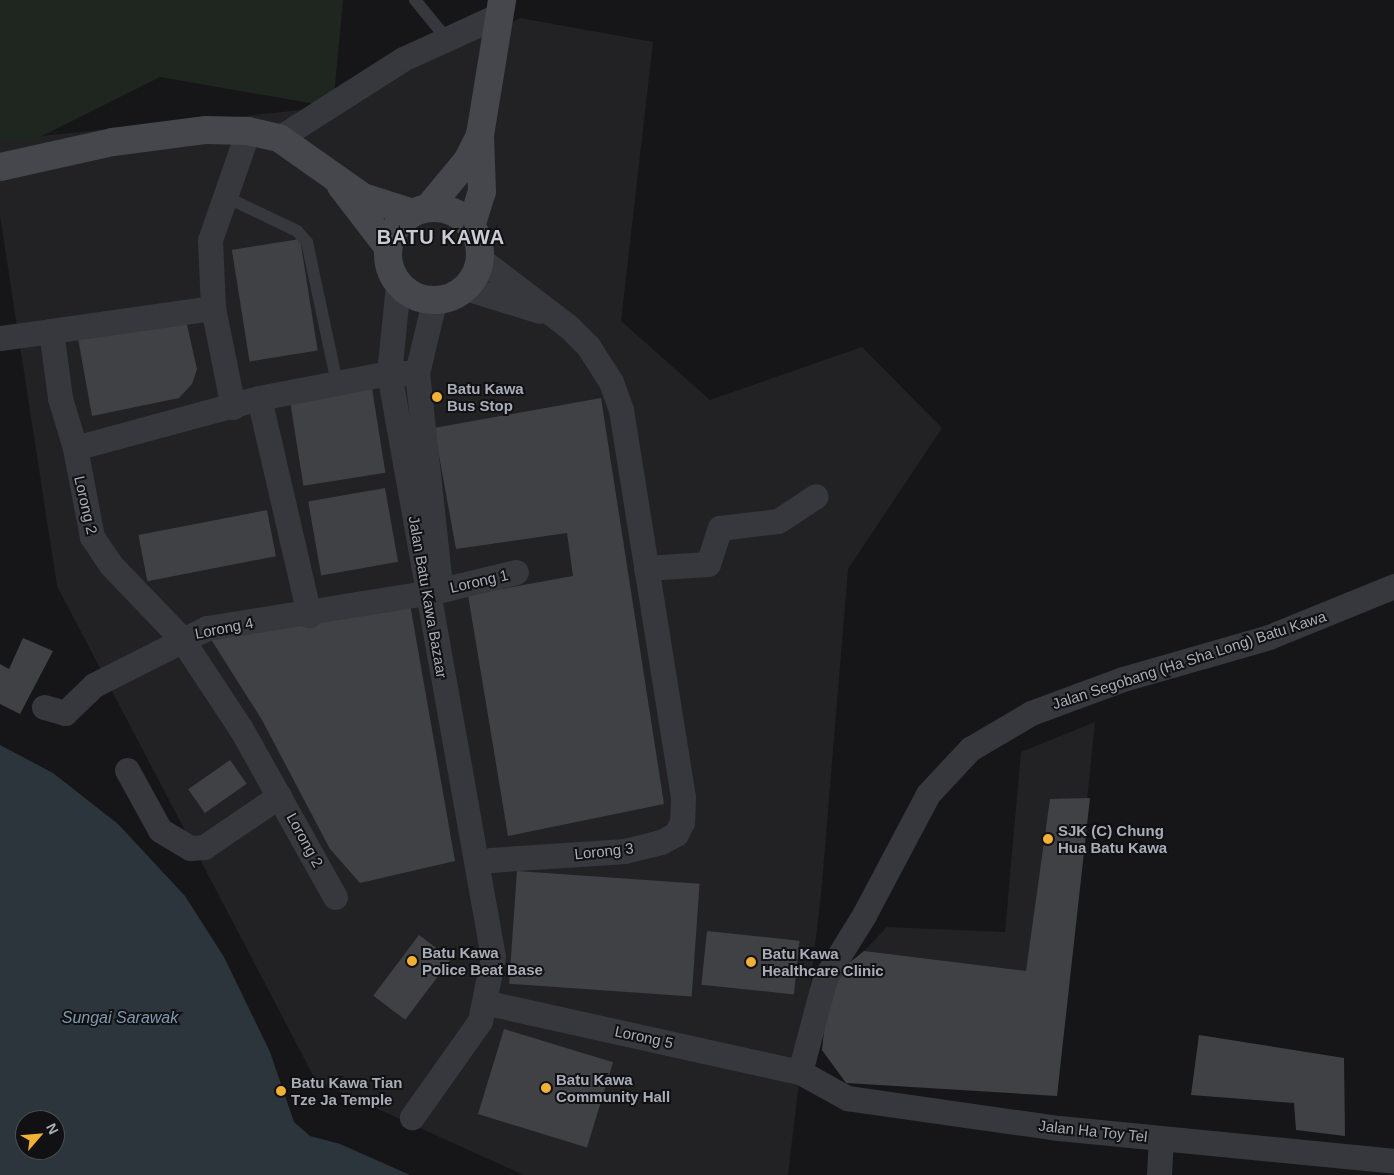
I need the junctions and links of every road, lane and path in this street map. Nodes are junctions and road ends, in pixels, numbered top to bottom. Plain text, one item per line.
1 (415, 0) edge
2 (500, 8) edge
3 (447, 39) junction
4 (248, 131) junction
5 (480, 135) junction
6 (279, 138) junction
7 (0, 167) edge
8 (337, 180) junction
9 (224, 196) junction
10 (420, 210) junction
11 (471, 227) junction
12 (387, 246) junction
13 (480, 259) junction
14 (398, 285) junction
15 (466, 288) junction
16 (434, 302) junction
17 (213, 308) junction
18 (543, 311) junction
19 (51, 332) junction
20 (0, 338) edge
21 (389, 373) junction
22 (417, 373) junction
23 (336, 383) junction
24 (259, 398) junction
25 (233, 407) junction
26 (75, 448) junction
27 (816, 496) dead end
28 (646, 568) junction
29 (516, 572) dead end
30 (1394, 586) edge
31 (433, 591) junction
32 (310, 615) junction
33 (181, 638) junction
34 (44, 707) dead end
35 (127, 770) dead end
36 (279, 796) junction
37 (490, 860) junction
38 (335, 897) dead end
39 (486, 907) junction
40 (488, 1003) junction
41 (800, 1072) junction
42 (412, 1117) dead end
43 (1161, 1139) junction
44 (1394, 1161) edge
45 (1159, 1175) edge

1 - 3 lane
2 - 3 street
2 - 5 street
3 - 6 street
4 - 6 street
4 - 7 street
4 - 9 street
5 - 10 street
5 - 11 street
6 - 8 street
8 - 10 street
8 - 12 street
9 - 17 street
9 - 23 lane
10 - 11 street
10 - 12 street
11 - 13 street
12 - 14 street
13 - 15 street
13 - 18 street, Lorong 3
14 - 16 street
14 - 21 street, Jalan Batu Kawa Bazaar
15 - 16 street
15 - 18 street
16 - 22 street, Jalan Batu Kawa Bazaar
17 - 19 street
17 - 25 street
18 - 28 street, Lorong 3
19 - 20 street
19 - 26 street, Lorong 2
21 - 22 street
21 - 23 street
21 - 31 street, Jalan Batu Kawa Bazaar
22 - 31 street, Jalan Batu Kawa Bazaar
23 - 24 street
24 - 25 street
24 - 32 street
25 - 26 street
26 - 33 street, Lorong 2
27 - 28 street
28 - 37 street, Lorong 3
29 - 31 street, Lorong 1
30 - 41 street, Jalan Segobang (Ha Sha Long) Batu Kawa
31 - 32 street, Lorong 4
31 - 37 street, Jalan Batu Kawa Bazaar
31 - 39 street, Jalan Batu Kawa Bazaar
32 - 33 street, Lorong 4
33 - 34 street, Lorong 4
33 - 36 street, Lorong 2
35 - 36 street
36 - 38 street, Lorong 2
37 - 39 street, Jalan Batu Kawa Bazaar
39 - 40 street, Jalan Batu Kawa Bazaar
40 - 41 street, Lorong 5
40 - 42 street, Jalan Batu Kawa Bazaar
41 - 43 street, Jalan Ha Toy Tel
43 - 44 street, Jalan Ha Toy Tel
43 - 45 street

